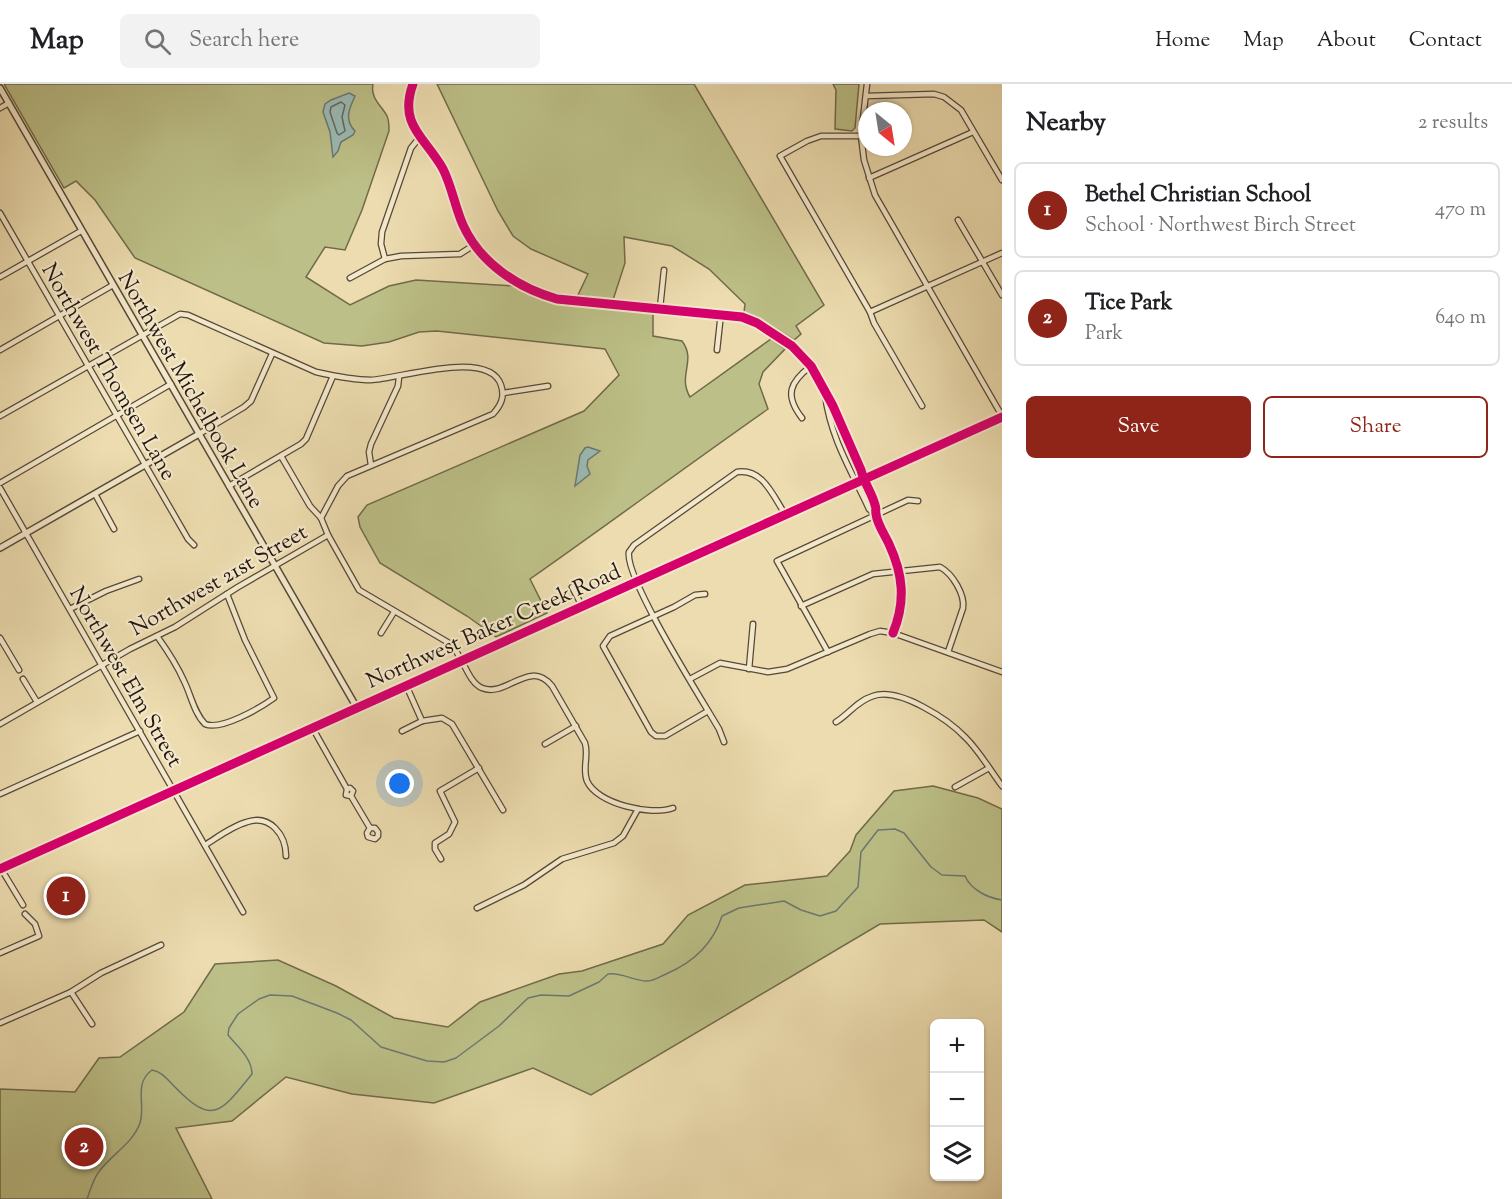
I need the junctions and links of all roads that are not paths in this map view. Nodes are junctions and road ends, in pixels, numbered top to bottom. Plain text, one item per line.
1 (413, 84) edge
2 (867, 84) edge
3 (0, 88) edge
4 (866, 96) junction
5 (865, 102) edge
6 (9, 103) junction
7 (0, 108) edge
8 (973, 132) junction
9 (858, 136) edge
10 (420, 137) junction
11 (864, 156) edge
12 (869, 178) junction
13 (1002, 180) edge
14 (0, 213) edge
15 (958, 220) dead end
16 (81, 231) junction
17 (474, 245) junction
18 (1002, 253) edge
19 (385, 259) junction
20 (28, 261) junction
21 (983, 262) junction
22 (664, 270) dead end
23 (0, 277) edge
24 (350, 278) dead end
25 (113, 285) junction
26 (927, 286) junction
27 (1002, 295) edge
28 (660, 308) junction
29 (870, 312) junction
30 (721, 314) junction
31 (59, 315) junction
32 (142, 334) junction
33 (0, 350) edge
34 (717, 350) dead end
35 (272, 354) junction
36 (88, 366) junction
37 (811, 366) junction
38 (333, 376) junction
39 (399, 377) junction
40 (171, 384) junction
41 (548, 386) dead end
42 (825, 392) junction
43 (502, 393) junction
44 (921, 406) dead end
45 (117, 415) junction
46 (0, 416) edge
47 (1002, 416) edge
48 (802, 418) dead end
49 (199, 434) junction
50 (281, 456) junction
51 (145, 465) junction
52 (370, 465) junction
53 (860, 480) junction
54 (0, 483) edge
55 (229, 486) junction
56 (0, 488) edge
57 (94, 494) junction
58 (918, 501) dead end
59 (785, 514) junction
60 (876, 515) junction
61 (321, 518) junction
62 (114, 529) dead end
63 (26, 533) junction
64 (328, 535) junction
65 (194, 545) dead end
66 (0, 548) edge
67 (275, 565) junction
68 (899, 571) junction
69 (139, 579) dead end
70 (636, 581) junction
71 (573, 586) dead end
72 (227, 594) junction
73 (705, 594) dead end
74 (582, 606) junction
75 (801, 606) junction
76 (70, 609) junction
77 (394, 612) junction
78 (654, 616) junction
79 (753, 624) dead end
80 (381, 633) dead end
81 (893, 633) junction
82 (157, 636) junction
83 (0, 638) edge
84 (828, 652) junction
85 (948, 652) junction
86 (462, 660) junction
87 (102, 664) junction
88 (749, 669) junction
89 (19, 670) dead end
90 (1002, 672) edge
91 (23, 679) dead end
92 (690, 679) junction
93 (406, 685) junction
94 (37, 702) junction
95 (357, 708) junction
96 (708, 711) junction
97 (422, 721) junction
98 (836, 722) dead end
99 (0, 724) edge
100 (576, 726) junction
101 (312, 728) junction
102 (140, 731) junction
103 (402, 731) dead end
104 (724, 742) dead end
105 (545, 744) dead end
106 (478, 768) junction
107 (988, 768) junction
108 (1002, 786) edge
109 (955, 787) dead end
110 (174, 790) junction
111 (0, 794) edge
112 (638, 808) junction
113 (673, 808) dead end
114 (503, 810) dead end
115 (370, 828) dead end
116 (205, 845) junction
117 (286, 856) dead end
118 (441, 859) dead end
119 (0, 868) edge
120 (23, 905) dead end
121 (477, 908) dead end
122 (243, 912) dead end
123 (25, 914) dead end
124 (161, 945) dead end
125 (0, 953) edge
126 (70, 992) junction
127 (0, 1023) edge
128 (92, 1024) dead end

1 - 10 street
2 - 4 street
3 - 6 street, Northwest Michelbook Lane
4 - 5 street
4 - 8 street
6 - 7 street
6 - 16 street, Northwest Michelbook Lane
8 - 12 street
8 - 13 street
9 - 29 street
10 - 17 street
10 - 19 street
11 - 12 street
12 - 26 street
14 - 20 street, Northwest Thomsen Lane
15 - 21 street
16 - 20 street
16 - 25 street, Northwest Michelbook Lane
17 - 19 street
17 - 28 street
18 - 21 street
19 - 24 street
20 - 23 street
20 - 31 street, Northwest Thomsen Lane
21 - 26 street
21 - 27 street
22 - 28 street
25 - 31 street
25 - 32 street, Northwest Michelbook Lane
26 - 29 street
26 - 47 street
28 - 30 street
29 - 44 street
30 - 34 street
30 - 37 street
31 - 33 street
31 - 36 street, Northwest Thomsen Lane
32 - 35 street
32 - 36 street
32 - 40 street, Northwest Michelbook Lane
35 - 38 street
35 - 49 street
36 - 45 street, Northwest Thomsen Lane
36 - 46 street
37 - 42 street
37 - 48 street
38 - 39 street
38 - 50 street
39 - 43 street
39 - 52 street
40 - 45 street
40 - 49 street, Northwest Michelbook Lane
41 - 43 street
42 - 53 street
42 - 53 street
43 - 52 street
45 - 51 street, Northwest Thomsen Lane
45 - 54 street
47 - 53 main road, Northwest Baker Creek Road
49 - 51 street
49 - 55 street, Northwest Michelbook Lane
50 - 55 street
50 - 61 street
51 - 57 street
51 - 65 street, Northwest Thomsen Lane
52 - 61 street
53 - 59 main road, Northwest Baker Creek Road
53 - 60 street
55 - 67 street, Northwest Michelbook Lane
56 - 63 street, Northwest Elm Street
57 - 62 street
57 - 63 street
58 - 60 street
59 - 70 main road, Northwest Baker Creek Road
59 - 70 street
60 - 68 street
60 - 75 street
61 - 64 street
63 - 66 street
63 - 76 street, Northwest Elm Street
64 - 67 street, Northwest 21st Street
64 - 77 street
67 - 72 street, Northwest 21st Street
67 - 95 street, Northwest Michelbook Lane
68 - 75 street
68 - 81 street
68 - 85 street
69 - 76 street
70 - 74 main road, Northwest Baker Creek Road
70 - 78 street
71 - 74 street, Northwest Baker Creek Road
72 - 82 street, Northwest 21st Street
72 - 82 street
73 - 78 street
74 - 86 main road, Northwest Baker Creek Road
75 - 84 street
76 - 87 street, Northwest Elm Street
77 - 80 street
77 - 86 street
78 - 92 street
78 - 96 street
79 - 88 street
81 - 84 street
81 - 85 street
82 - 87 street, Northwest 21st Street
83 - 89 street
84 - 88 street
85 - 90 street
86 - 93 main road, Northwest Baker Creek Road
86 - 100 street
87 - 94 street, Northwest 21st Street
87 - 102 street, Northwest Elm Street
88 - 92 street
91 - 94 street
92 - 96 street
93 - 95 main road, Northwest Baker Creek Road
93 - 97 street
94 - 99 street, Northwest 21st Street
95 - 101 main road, Northwest Baker Creek Road
96 - 104 street
97 - 103 street
97 - 106 street
98 - 107 street
100 - 105 street
100 - 112 street
101 - 110 main road, Northwest Baker Creek Road
101 - 115 street
102 - 110 street, Northwest Elm Street
102 - 111 street
106 - 114 street
106 - 118 street
107 - 108 street
107 - 109 street
110 - 116 street, Northwest Elm Street
110 - 119 main road, Northwest Baker Creek Road
112 - 113 street
112 - 121 street
116 - 117 street
116 - 122 street, Northwest Elm Street
119 - 120 street
123 - 125 street
124 - 126 street
126 - 127 street
126 - 128 street

